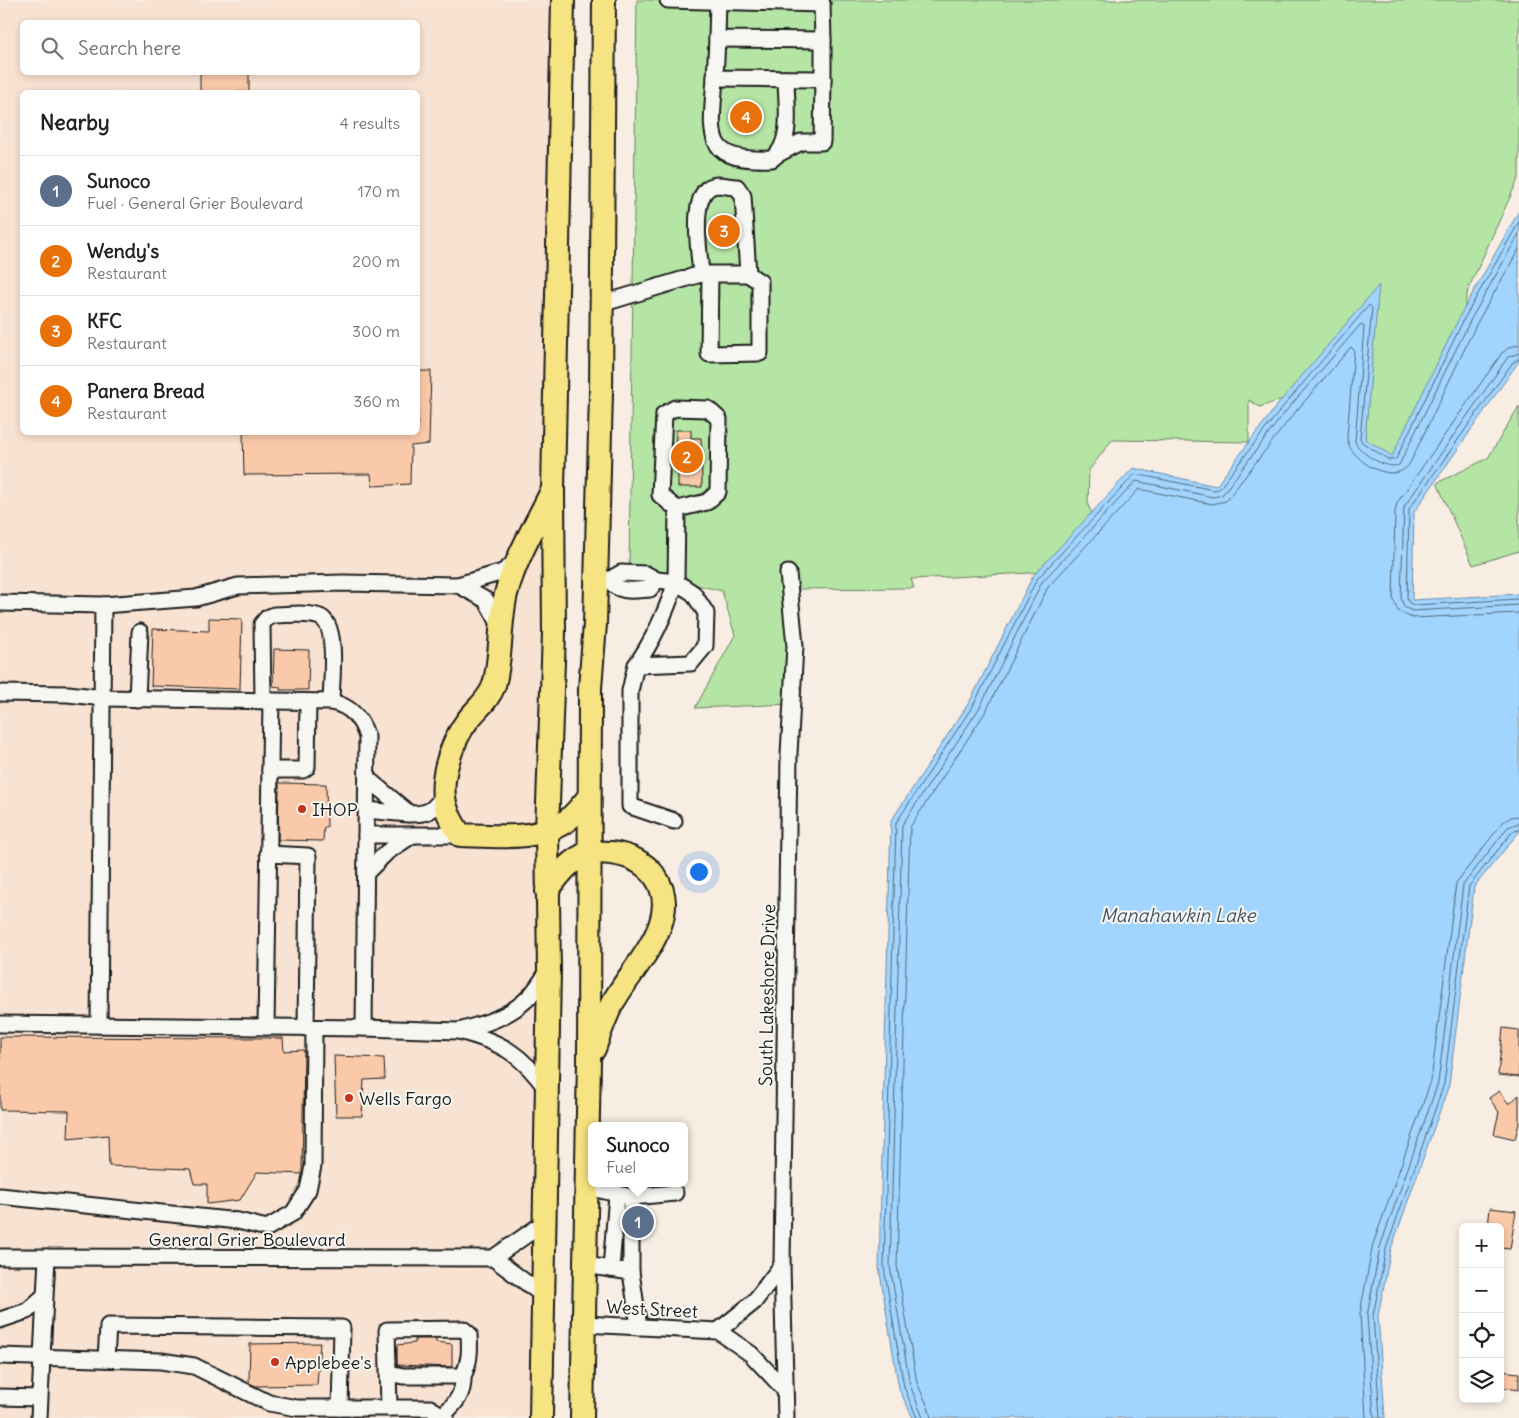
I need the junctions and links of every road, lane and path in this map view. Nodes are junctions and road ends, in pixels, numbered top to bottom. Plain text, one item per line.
1 (563, 0) edge
2 (604, 0) edge
3 (668, 0) edge
4 (718, 1) edge
5 (822, 2) edge
6 (717, 39) junction
7 (823, 40) junction
8 (715, 78) junction
9 (786, 79) junction
10 (823, 79) junction
11 (778, 154) junction
12 (705, 274) junction
13 (748, 274) junction
14 (601, 304) junction
15 (553, 490) junction
16 (677, 510) junction
17 (518, 560) junction
18 (788, 573) dead end
19 (603, 580) junction
20 (676, 582) junction
21 (458, 585) junction
22 (0, 603) edge
23 (104, 605) junction
24 (502, 630) junction
25 (140, 632) dead end
26 (636, 665) junction
27 (0, 693) edge
28 (104, 698) junction
29 (137, 699) junction
30 (267, 701) junction
31 (308, 702) junction
32 (331, 702) junction
33 (270, 770) junction
34 (368, 779) junction
35 (444, 796) junction
36 (589, 797) junction
37 (366, 810) junction
38 (410, 814) junction
39 (674, 821) dead end
40 (547, 831) junction
41 (366, 835) junction
42 (460, 835) junction
43 (410, 836) junction
44 (589, 852) junction
45 (268, 854) junction
46 (367, 872) junction
47 (547, 891) junction
48 (549, 970) junction
49 (0, 1024) edge
50 (99, 1025) junction
51 (266, 1027) junction
52 (310, 1028) junction
53 (364, 1028) junction
54 (459, 1031) junction
55 (589, 1062) junction
56 (546, 1090) junction
57 (586, 1187) junction
58 (674, 1193) dead end
59 (0, 1196) edge
60 (624, 1196) junction
61 (631, 1220) dead end
62 (545, 1222) junction
63 (631, 1238) dead end
64 (0, 1257) edge
65 (47, 1257) junction
66 (493, 1258) junction
67 (585, 1265) junction
68 (782, 1265) junction
69 (611, 1269) junction
70 (631, 1272) junction
71 (44, 1296) junction
72 (544, 1296) junction
73 (0, 1320) edge
74 (584, 1324) junction
75 (639, 1327) junction
76 (718, 1331) junction
77 (0, 1356) edge
78 (42, 1356) junction
79 (106, 1359) junction
80 (389, 1373) junction
81 (463, 1376) junction
82 (784, 1388) junction
83 (0, 1397) edge
84 (39, 1398) junction
85 (340, 1408) junction
86 (389, 1408) junction
87 (444, 1417) edge
88 (39, 1418) edge
89 (541, 1418) edge
90 (582, 1418) edge
91 (786, 1418) edge

1 - 15 highway
2 - 14 highway
3 - 4 street
4 - 5 street
4 - 6 street
5 - 7 street
6 - 7 street
6 - 8 street
7 - 10 street
8 - 9 street
8 - 11 street
9 - 10 street
9 - 11 street
10 - 11 street
12 - 13 street
12 - 13 street
12 - 13 street
12 - 14 street
14 - 19 highway
15 - 17 highway
15 - 40 highway
16 - 16 street
16 - 20 street
17 - 21 street
17 - 24 highway
18 - 68 street, South Lakeshore Drive
19 - 20 street
19 - 36 highway
20 - 26 street
20 - 26 street
21 - 23 street
21 - 24 street
22 - 23 street
23 - 28 street
24 - 35 highway
25 - 29 street
26 - 39 street
27 - 28 street
28 - 29 street
28 - 50 street
29 - 30 street
30 - 31 street
30 - 32 street
30 - 33 street
31 - 32 street
31 - 33 street
32 - 34 street
33 - 45 street
34 - 37 street
34 - 38 street
35 - 38 street
35 - 42 highway
36 - 40 highway
36 - 44 highway
37 - 38 street
37 - 41 street
40 - 42 highway
40 - 47 highway
41 - 43 street
41 - 46 street
42 - 43 street
43 - 46 street
44 - 47 highway
44 - 55 highway
44 - 55 highway
45 - 51 street
45 - 52 street
46 - 53 street
47 - 48 highway
48 - 54 street
48 - 56 highway
49 - 50 street
50 - 51 street
51 - 52 street
52 - 53 street
52 - 59 street
53 - 54 street
54 - 56 street
55 - 57 highway
56 - 62 highway
57 - 60 street
57 - 67 highway
58 - 60 street
60 - 61 street
60 - 69 street
62 - 66 street
62 - 72 highway
63 - 70 street
64 - 65 street, General Grier Boulevard
65 - 66 street, General Grier Boulevard
65 - 71 street
66 - 72 street
67 - 69 street
67 - 74 highway
68 - 76 street, West Street
68 - 82 street, South Lakeshore Drive
69 - 70 street
70 - 75 street
71 - 73 street
71 - 78 street
72 - 89 highway
74 - 75 street, West Street
74 - 90 highway
75 - 76 street, West Street
76 - 82 street, West Street
77 - 78 street
78 - 79 street
78 - 84 street
79 - 85 street
79 - 85 street
80 - 81 street
80 - 81 street
80 - 86 street
81 - 87 street
82 - 91 street, South Lakeshore Drive
83 - 84 street
84 - 88 street
85 - 86 street
86 - 87 street

